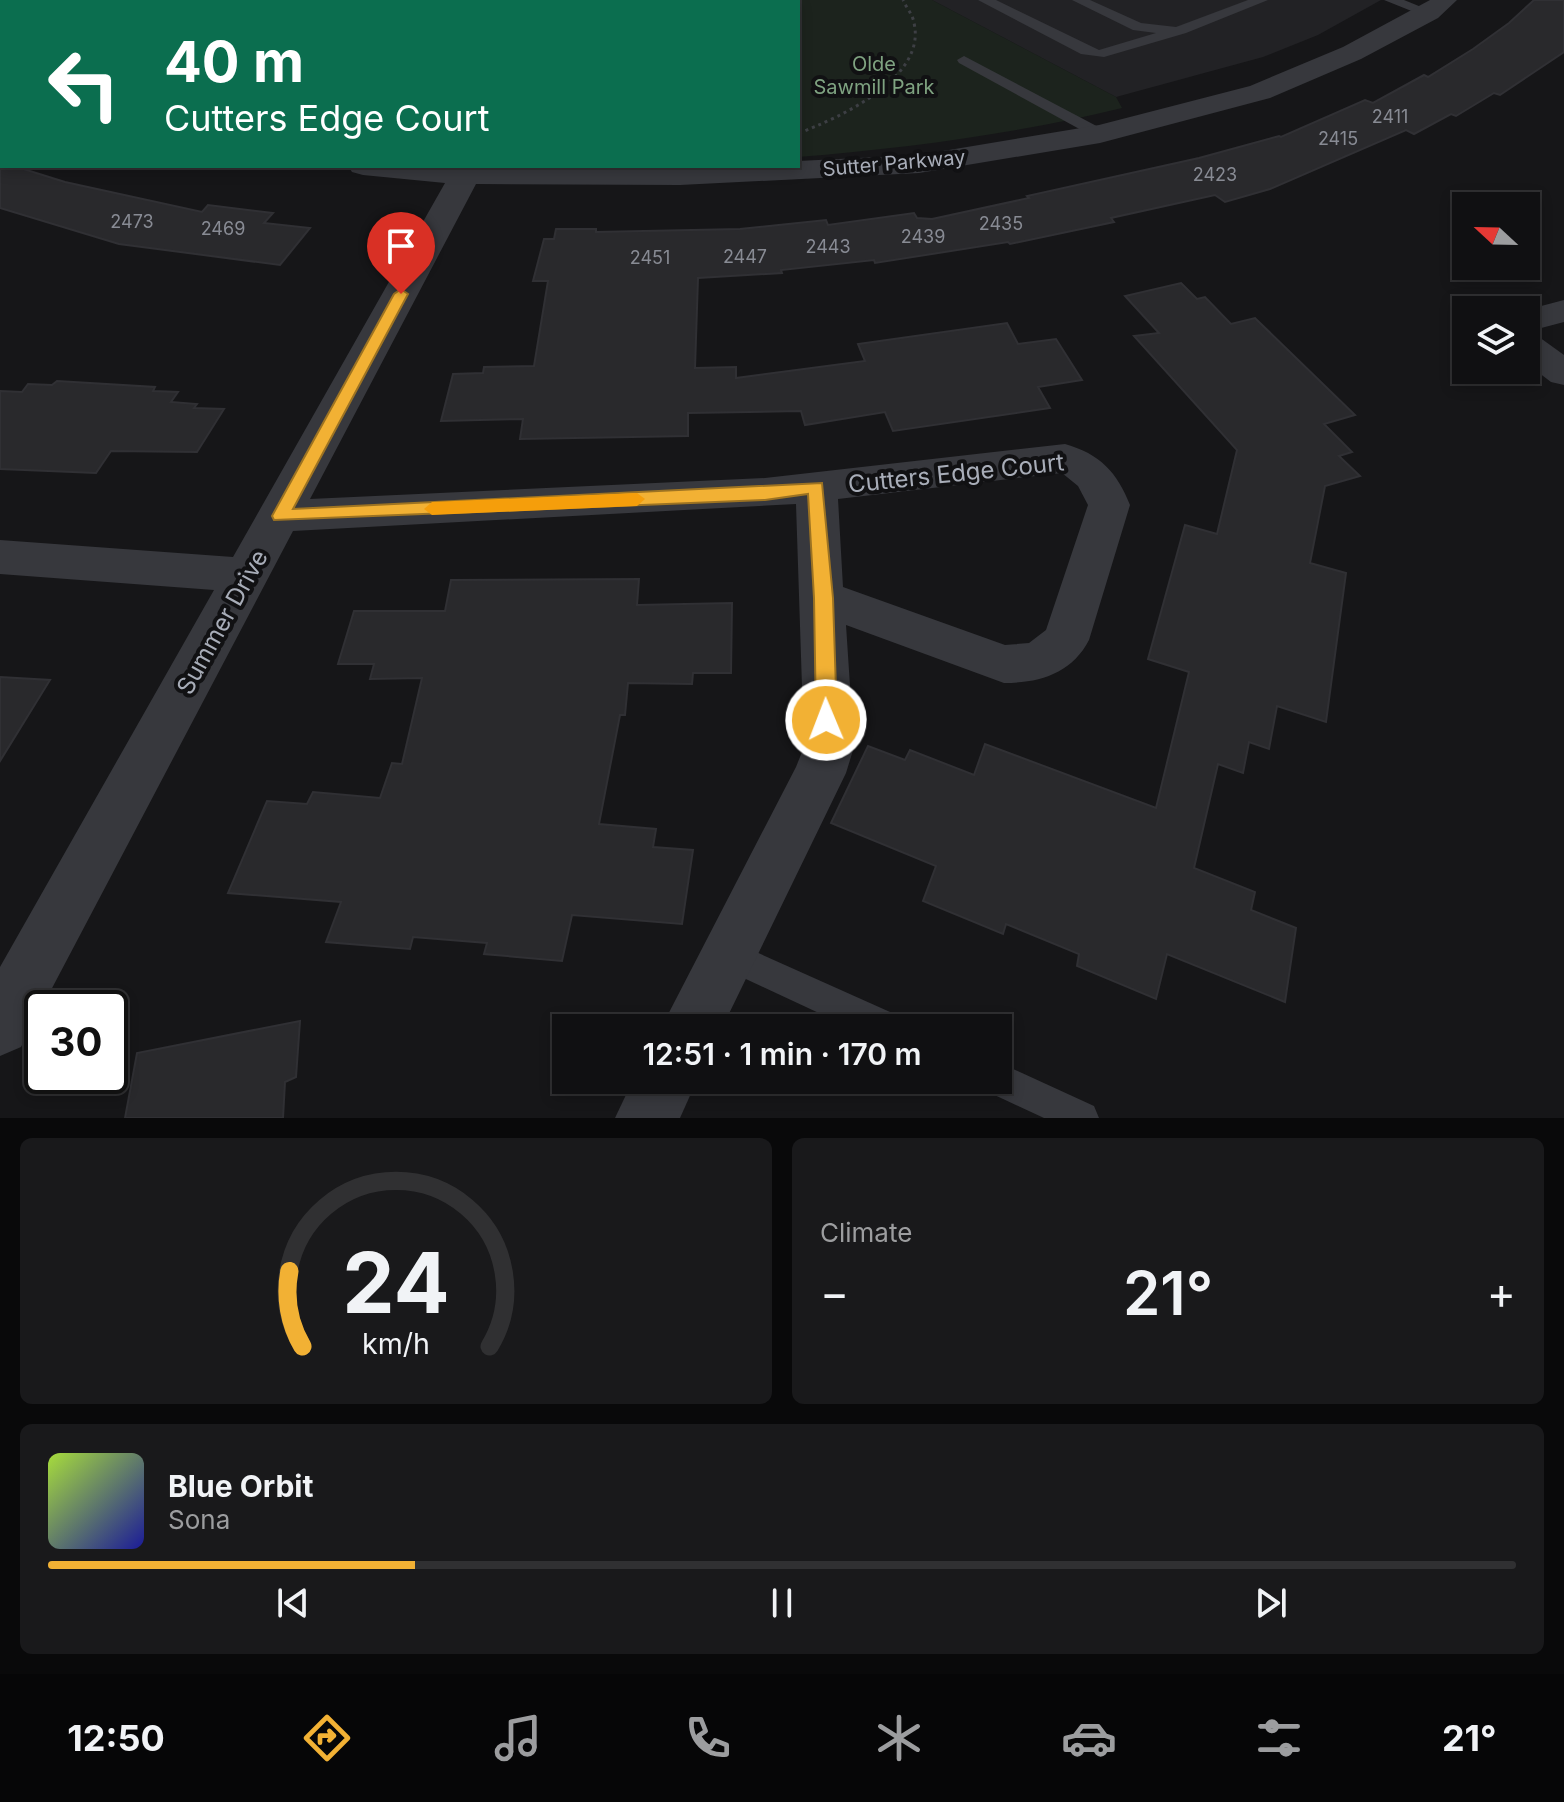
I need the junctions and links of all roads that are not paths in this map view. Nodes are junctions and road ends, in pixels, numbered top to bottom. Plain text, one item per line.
1 (985, 0) edge
2 (1079, 0) edge
3 (1261, 0) edge
4 (1391, 0) edge
5 (1437, 6) edge
6 (1181, 30) junction
7 (964, 60) dead end
8 (1100, 134) junction
9 (386, 168) edge
10 (465, 175) junction
11 (1564, 311) edge
12 (1540, 317) edge
13 (1540, 355) edge
14 (1564, 373) edge
15 (816, 487) junction
16 (280, 516) junction
17 (0, 557) edge
18 (247, 575) junction
19 (824, 598) junction
20 (727, 954) junction
21 (698, 1014) edge
22 (857, 1014) edge
23 (0, 1026) edge
24 (1012, 1086) edge
25 (659, 1094) edge
26 (647, 1118) edge
27 (1082, 1118) edge

1 - 6 lane
2 - 6 lane
3 - 6 lane
4 - 5 lane
5 - 8 street, Sutter Parkway
7 - 8 lane
8 - 10 street, Sutter Parkway
9 - 10 street, Sutter Parkway
10 - 16 street, Summer Drive
11 - 12 street
13 - 14 street
15 - 16 street, Cutters Edge Court
15 - 19 street
15 - 19 street, Cutters Edge Court
16 - 18 street, Summer Drive
17 - 18 street
18 - 23 street, Summer Drive
19 - 20 street
20 - 21 street
20 - 22 lane
24 - 27 lane
25 - 26 street

